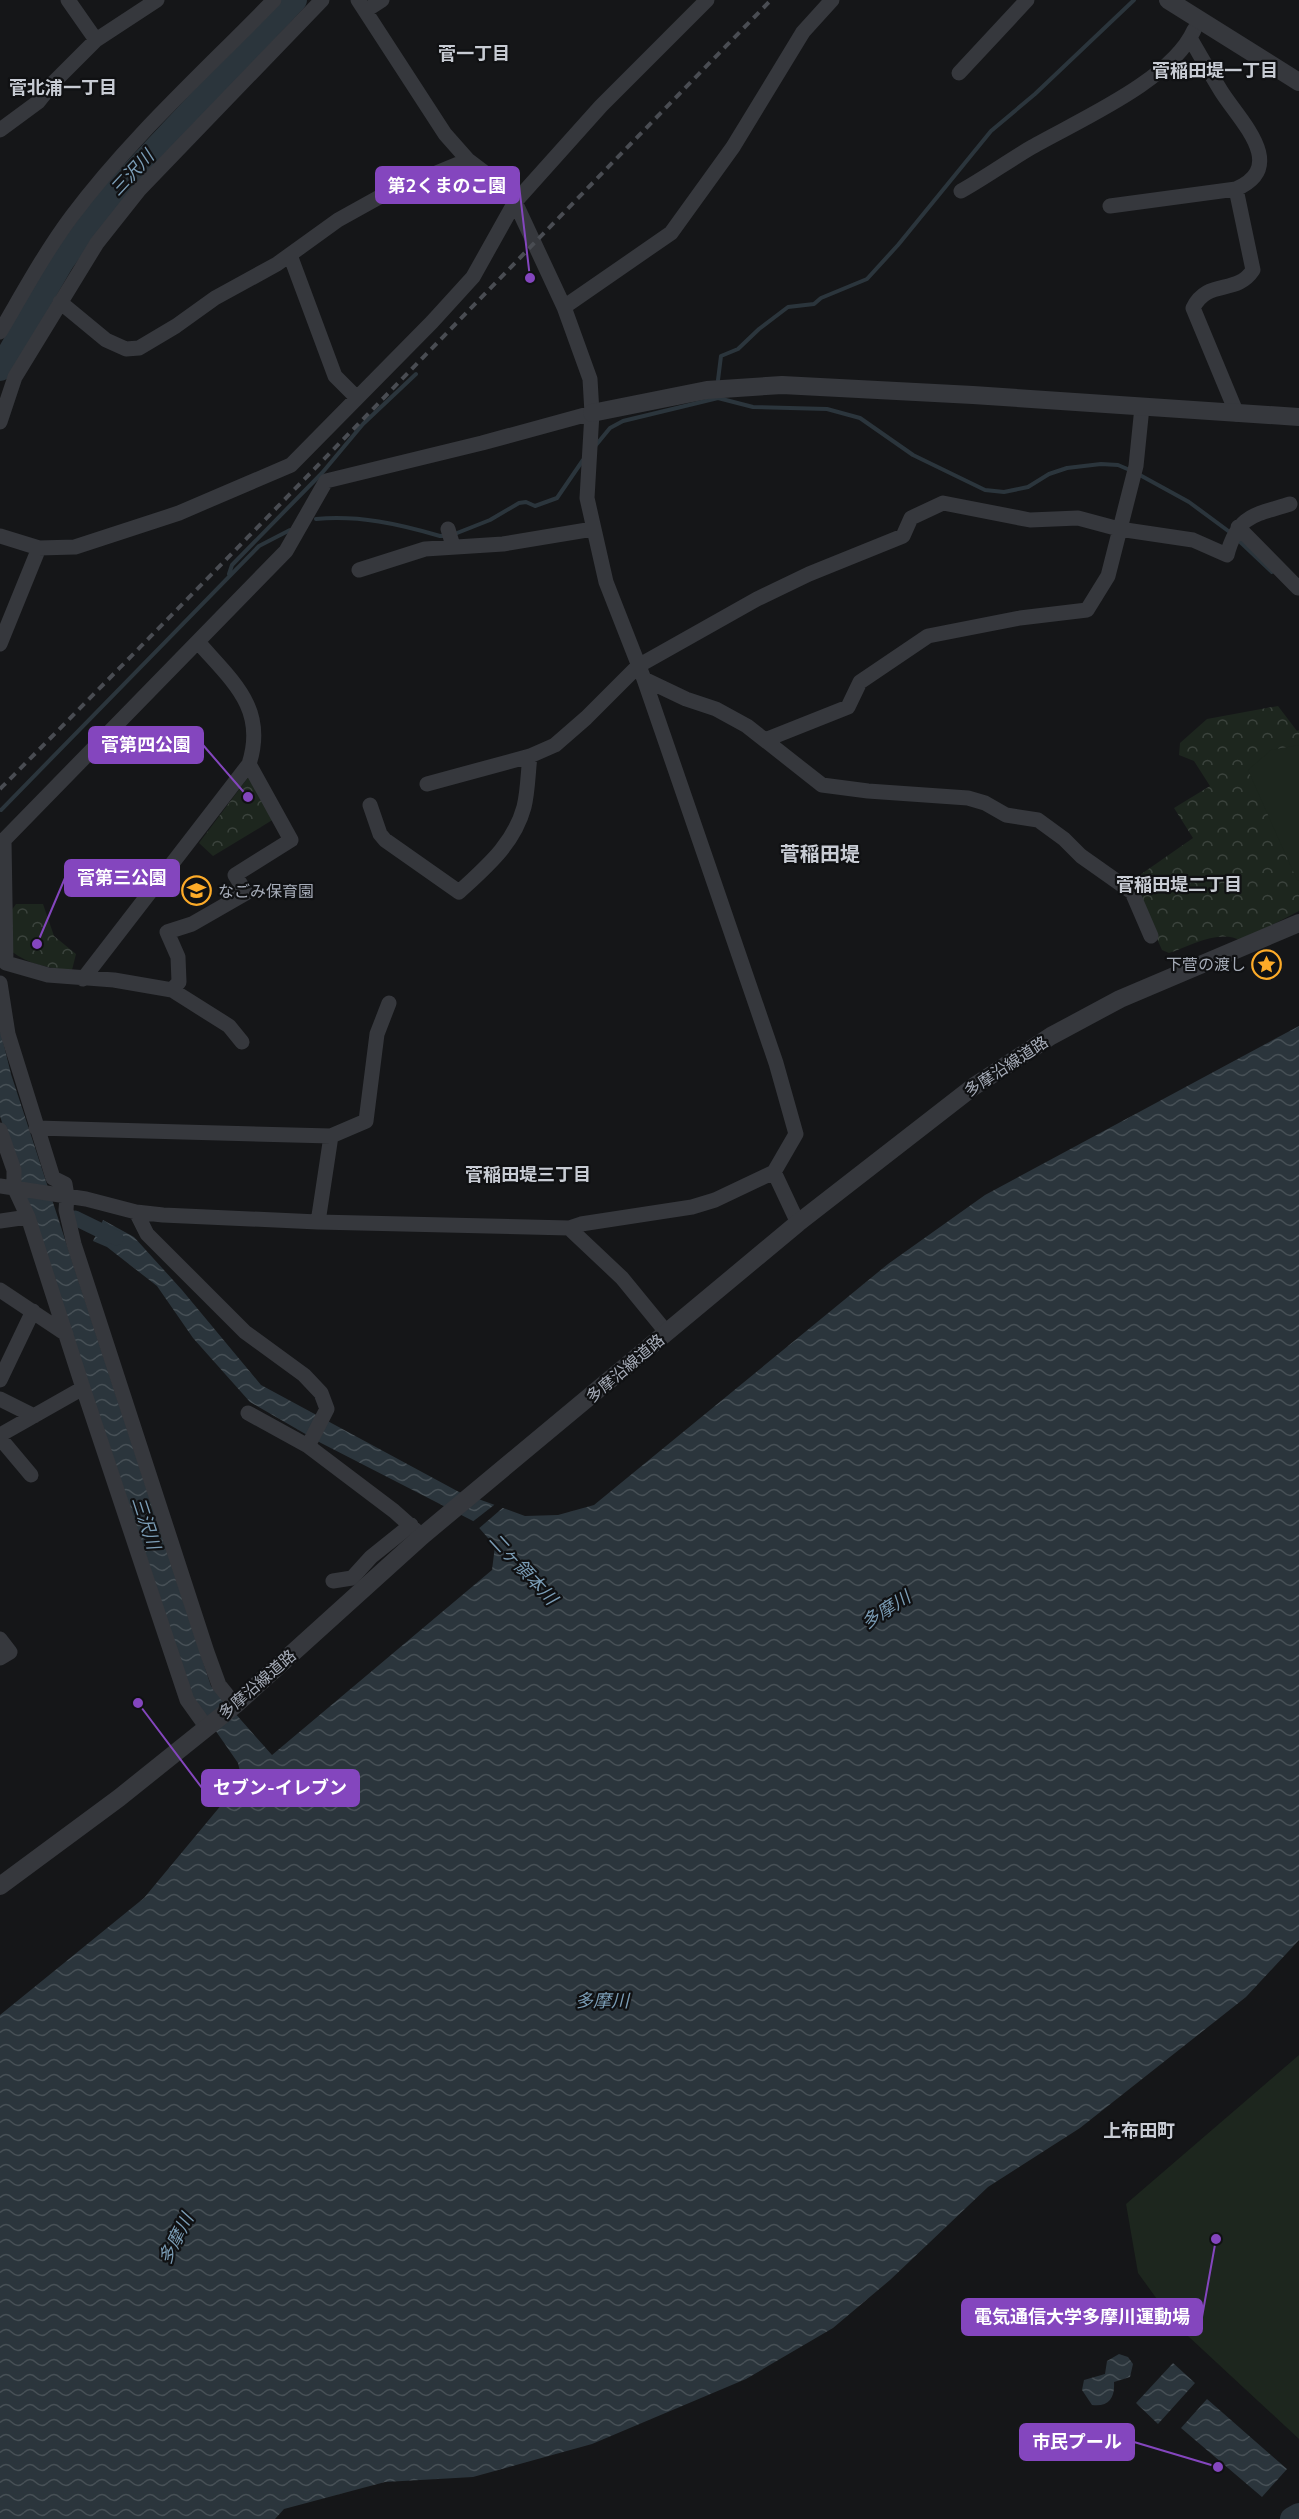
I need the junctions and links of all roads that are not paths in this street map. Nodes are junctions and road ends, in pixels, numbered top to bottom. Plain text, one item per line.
1 (68, 0) edge
2 (157, 0) edge
3 (274, 0) edge
4 (322, 0) edge
5 (382, 0) edge
6 (707, 0) edge
7 (832, 0) edge
8 (1027, 0) edge
9 (1168, 0) edge
10 (361, 6) edge
11 (1192, 10) edge
12 (1190, 38) junction
13 (96, 40) junction
14 (959, 73) dead end
15 (1299, 82) edge
16 (0, 130) edge
17 (468, 159) junction
18 (1236, 189) junction
19 (961, 190) dead end
20 (515, 202) junction
21 (1110, 206) dead end
22 (290, 255) junction
23 (60, 302) junction
24 (564, 307) junction
25 (0, 332) edge
26 (357, 398) junction
27 (1142, 407) junction
28 (592, 413) junction
29 (1238, 414) junction
30 (1299, 417) edge
31 (0, 422) edge
32 (1290, 504) dead end
33 (593, 529) junction
34 (1119, 529) junction
35 (1235, 533) junction
36 (0, 536) edge
37 (39, 548) junction
38 (359, 570) dead end
39 (1298, 588) dead end
40 (198, 642) junction
41 (0, 644) edge
42 (641, 672) junction
43 (765, 740) junction
44 (530, 756) junction
45 (249, 764) junction
46 (428, 784) dead end
47 (370, 805) dead end
48 (1299, 923) edge
49 (1151, 936) dead end
50 (83, 978) junction
51 (0, 983) edge
52 (172, 990) junction
53 (390, 1003) dead end
54 (242, 1042) dead end
55 (36, 1128) junction
56 (0, 1130) edge
57 (330, 1136) junction
58 (774, 1172) junction
59 (12, 1187) edge
60 (61, 1195) junction
61 (136, 1212) junction
62 (28, 1217) junction
63 (0, 1221) edge
64 (318, 1222) junction
65 (798, 1223) junction
66 (569, 1228) junction
67 (0, 1290) edge
68 (33, 1311) junction
69 (667, 1333) junction
70 (66, 1334) junction
71 (0, 1380) edge
72 (83, 1388) junction
73 (0, 1399) edge
74 (248, 1413) dead end
75 (34, 1416) junction
76 (0, 1436) edge
77 (308, 1446) junction
78 (31, 1475) dead end
79 (422, 1530) junction
80 (333, 1581) dead end
81 (0, 1639) edge
82 (0, 1658) edge
83 (233, 1707) junction
84 (208, 1727) junction
85 (0, 1886) edge

1 - 13 street
2 - 13 street
3 - 25 street
4 - 23 street
5 - 10 street
6 - 20 street
7 - 24 street
8 - 14 street
9 - 11 street
10 - 17 street
11 - 12 street
11 - 15 street
12 - 18 street
12 - 19 street
13 - 16 street
17 - 20 street
17 - 22 street
18 - 21 street
18 - 29 street
20 - 24 street
20 - 26 street
22 - 23 street
22 - 26 street
23 - 31 street
24 - 28 street
26 - 37 street
27 - 28 street
27 - 29 street
27 - 34 street
28 - 33 street
28 - 40 street
29 - 30 street
32 - 35 street
33 - 38 street
33 - 42 street
34 - 35 street
34 - 42 street
34 - 43 street
35 - 39 street
36 - 37 street
37 - 41 street
40 - 45 street
40 - 50 street
42 - 43 street
42 - 44 street
42 - 58 street
43 - 49 street
44 - 46 street
44 - 47 street
45 - 50 street
45 - 52 street
48 - 65 street, 多摩沿線道路
50 - 52 street
51 - 55 street
52 - 54 street
53 - 57 street
55 - 57 street
55 - 60 street
56 - 59 street
57 - 64 street
58 - 65 street
58 - 66 street
59 - 60 street
59 - 62 street
60 - 61 street
60 - 83 street
61 - 64 street
61 - 77 street
62 - 63 street
62 - 70 street
64 - 66 street
65 - 69 street, 多摩沿線道路
66 - 69 street
67 - 68 street
68 - 70 street
68 - 71 street
69 - 79 street, 多摩沿線道路
70 - 72 street
72 - 75 street
72 - 84 street
73 - 75 street
74 - 77 street
75 - 76 street
76 - 78 street
77 - 79 street
79 - 80 street
79 - 83 street, 多摩沿線道路
81 - 82 street
83 - 84 street, 多摩沿線道路
84 - 85 street, 多摩沿線道路

